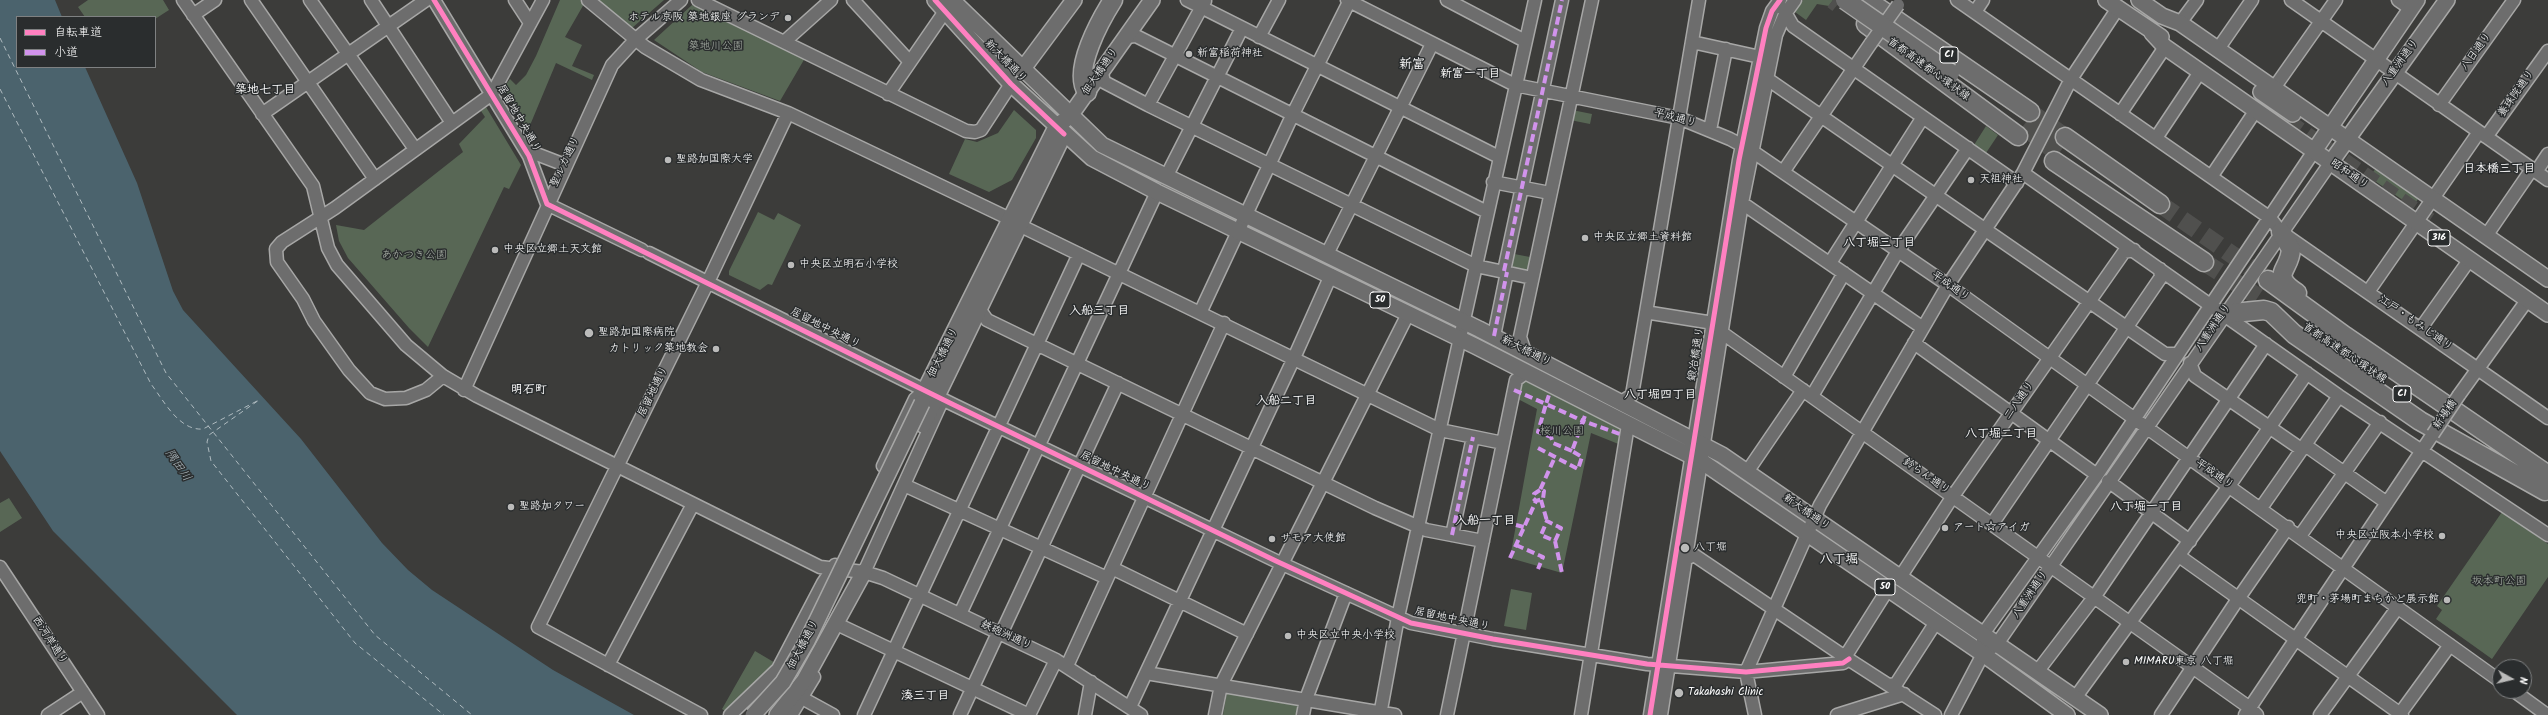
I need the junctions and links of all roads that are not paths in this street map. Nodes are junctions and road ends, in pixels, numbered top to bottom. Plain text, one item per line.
1 (183, 0) edge
2 (215, 0) edge
3 (251, 0) edge
4 (310, 0) edge
5 (371, 0) edge
6 (426, 0) edge
7 (434, 0) edge
8 (514, 0) edge
9 (542, 0) edge
10 (588, 0) edge
11 (681, 0) edge
12 (698, 0) edge
13 (831, 0) edge
14 (853, 0) edge
15 (935, 0) edge
16 (1074, 0) edge
17 (1112, 0) edge
18 (1152, 0) edge
19 (1187, 0) edge
20 (1279, 0) edge
21 (1349, 0) edge
22 (1447, 0) edge
23 (1535, 0) edge
24 (1562, 0) edge
25 (1592, 0) edge
26 (1699, 0) edge
27 (1779, 0) edge
28 (1795, 0) edge
29 (1867, 0) edge
30 (1957, 0) edge
31 (1983, 0) edge
32 (2139, 0) edge
33 (2197, 0) edge
34 (2252, 0) edge
35 (2291, 0) edge
36 (2336, 0) edge
37 (2398, 0) edge
38 (2447, 0) edge
39 (2514, 0) edge
40 (1842, 2) edge
41 (950, 3) edge
42 (1900, 3) edge
43 (1203, 4) edge
44 (2112, 4) edge
45 (2414, 4) edge
46 (1975, 12) junction
47 (1785, 14) junction
48 (193, 15) junction
49 (2162, 16) junction
50 (2321, 22) junction
51 (530, 23) junction
52 (2180, 23) junction
53 (388, 26) junction
54 (1242, 28) junction
55 (2152, 33) junction
56 (1125, 36) junction
57 (1259, 37) junction
58 (635, 40) junction
59 (1525, 41) junction
60 (784, 42) junction
61 (1692, 42) junction
62 (1432, 44) junction
63 (2165, 47) junction
64 (1726, 49) junction
65 (2218, 50) junction
66 (2548, 51) edge
67 (348, 54) junction
68 (1175, 56) junction
69 (1760, 57) junction
70 (2376, 60) junction
71 (910, 62) junction
72 (1317, 67) junction
73 (1853, 68) junction
74 (1101, 69) junction
75 (1022, 70) junction
76 (2200, 72) junction
77 (2394, 73) junction
78 (1216, 77) junction
79 (1766, 78) junction
80 (2071, 79) junction
81 (308, 82) junction
82 (1011, 84) junction
83 (1515, 85) junction
84 (2274, 88) junction
85 (1542, 91) junction
86 (1087, 92) junction
87 (492, 94) junction
88 (888, 94) junction
89 (1570, 97) junction
90 (1148, 105) junction
91 (2439, 105) junction
92 (1401, 108) junction
93 (2256, 110) junction
94 (788, 113) junction
95 (262, 114) junction
96 (2120, 114) junction
97 (1070, 116) junction
98 (1292, 116) junction
99 (1821, 117) junction
100 (1923, 117) junction
101 (1679, 118) junction
102 (452, 123) junction
103 (2024, 124) junction
104 (1192, 126) junction
105 (2332, 127) junction
106 (1060, 130) junction
107 (1710, 130) junction
108 (2483, 135) junction
109 (2065, 137) tunnel mouth
110 (2156, 138) junction
111 (2349, 138) junction
112 (1747, 148) junction
113 (1968, 148) junction
114 (415, 149) junction
115 (526, 150) junction
116 (2314, 151) junction
117 (2548, 154) edge
118 (1376, 157) junction
119 (1499, 157) junction
120 (2057, 157) tunnel mouth
121 (2331, 162) junction
122 (565, 165) junction
123 (1891, 165) junction
124 (1269, 166) junction
125 (2534, 170) junction
126 (1783, 172) junction
127 (1166, 177) junction
128 (2211, 177) junction
129 (2020, 178) junction
130 (375, 179) junction
131 (2548, 180) edge
132 (1494, 182) junction
133 (1521, 188) junction
134 (1157, 192) junction
135 (1550, 193) junction
136 (1936, 195) junction
137 (1742, 203) junction
138 (547, 204) junction
139 (2160, 204) tunnel mouth
140 (1351, 205) junction
141 (1487, 212) junction
142 (2428, 213) junction
143 (321, 217) junction
144 (1246, 217) junction
145 (1855, 221) junction
146 (1016, 222) junction
147 (2275, 225) junction
148 (1987, 229) junction
149 (1238, 231) junction
150 (2486, 236) junction
151 (2134, 250) junction
152 (1898, 251) junction
153 (1079, 254) junction
154 (1327, 254) junction
155 (2470, 259) junction
156 (2204, 262) tunnel mouth
157 (1830, 263) junction
158 (1476, 266) junction
159 (2160, 269) junction
160 (1505, 272) junction
161 (1844, 273) junction
162 (1119, 274) junction
163 (1331, 276) junction
164 (1532, 278) junction
165 (2547, 278) edge
166 (2268, 280) tunnel mouth
167 (708, 282) junction
168 (1948, 285) junction
169 (1872, 292) junction
170 (2368, 292) junction
171 (2297, 293) dead end
172 (2258, 297) tunnel mouth
173 (2528, 299) junction
174 (2090, 301) junction
175 (2548, 302) edge
176 (2318, 308) dead end
177 (2217, 309) junction
178 (980, 310) junction
179 (1200, 313) junction
180 (1408, 314) junction
181 (2548, 314) edge
182 (1646, 315) junction
183 (1463, 321) junction
184 (1224, 323) junction
185 (2127, 327) junction
186 (1923, 328) junction
187 (2421, 328) junction
188 (1716, 329) junction
189 (1494, 336) junction
190 (1460, 339) junction
191 (1914, 343) junction
192 (2266, 344) junction
193 (1036, 345) junction
194 (1525, 352) junction
195 (2178, 354) junction
196 (1294, 358) junction
197 (2050, 358) junction
198 (2190, 363) junction
199 (1077, 364) junction
200 (2479, 368) junction
201 (1526, 372) junction
202 (2307, 373) junction
203 (442, 376) junction
204 (1784, 377) junction
205 (1118, 383) junction
206 (2088, 385) junction
207 (464, 390) junction
208 (1807, 393) junction
209 (1368, 394) junction
210 (2339, 396) junction
211 (932, 397) junction
212 (2228, 399) junction
213 (1621, 402) junction
214 (2011, 413) junction
215 (1183, 414) junction
216 (2548, 418) edge
217 (2135, 419) junction
218 (2380, 422) junction
219 (1628, 425) junction
220 (998, 426) junction
221 (2146, 427) junction
222 (2270, 428) junction
223 (1440, 430) junction
224 (1863, 433) junction
225 (1473, 437) junction
226 (2049, 440) junction
227 (1698, 442) junction
228 (1503, 443) junction
229 (1038, 446) junction
230 (2303, 447) junction
231 (1251, 449) junction
232 (2422, 451) junction
233 (2189, 457) junction
234 (1695, 459) junction
235 (617, 466) junction
236 (1079, 466) junction
237 (1747, 472) junction
238 (2344, 473) junction
239 (2097, 475) junction
240 (2108, 481) junction
241 (1324, 483) junction
242 (2547, 483) edge
243 (904, 485) junction
244 (2230, 486) junction
245 (1953, 496) junction
246 (1145, 497) junction
247 (2387, 503) junction
248 (693, 504) junction
249 (2261, 508) junction
250 (959, 510) junction
251 (2150, 513) junction
252 (1814, 518) junction
253 (1992, 524) junction
254 (1418, 526) junction
255 (2288, 528) junction
256 (999, 529) junction
257 (1212, 530) junction
258 (1808, 534) junction
259 (1452, 535) junction
260 (2548, 535) edge
261 (2300, 536) junction
262 (1483, 542) junction
263 (2190, 542) junction
264 (1041, 548) junction
265 (2038, 556) junction
266 (2179, 556) junction
267 (1686, 559) junction
268 (1283, 564) junction
269 (2050, 566) junction
270 (0, 567) edge
271 (2345, 568) junction
272 (833, 570) junction
273 (864, 572) junction
274 (1110, 573) junction
275 (1899, 579) junction
276 (1888, 589) junction
277 (1346, 593) junction
278 (919, 595) junction
279 (2095, 596) junction
280 (2238, 599) junction
281 (1180, 601) junction
282 (2398, 607) junction
283 (1774, 609) junction
284 (960, 614) junction
285 (1398, 617) junction
286 (1936, 622) junction
287 (2130, 622) junction
288 (837, 626) junction
289 (1000, 634) junction
290 (1248, 634) junction
291 (1464, 634) junction
292 (1983, 634) junction
293 (2297, 639) junction
294 (1997, 644) junction
295 (2450, 645) junction
296 (893, 651) junction
297 (1983, 654) junction
298 (1591, 655) junction
299 (1847, 658) junction
300 (1061, 663) junction
301 (608, 665) junction
302 (1664, 665) junction
303 (2194, 668) junction
304 (1746, 672) junction
305 (2037, 672) junction
306 (1146, 673) junction
307 (2347, 675) junction
308 (2492, 675) edge
309 (1091, 682) junction
310 (1890, 685) junction
311 (1221, 686) junction
312 (972, 688) junction
313 (83, 692) junction
314 (1904, 694) junction
315 (802, 698) junction
316 (2075, 698) junction
317 (1306, 699) junction
318 (2525, 699) edge
319 (1130, 707) junction
320 (2542, 711) edge
321 (2251, 713) edge
322 (1380, 714) edge
323 (2065, 714) edge
324 (48, 715) edge
325 (98, 715) edge
326 (701, 715) edge
327 (730, 715) edge
328 (741, 715) edge
329 (753, 715) edge
330 (766, 715) edge
331 (777, 715) edge
332 (791, 715) edge
333 (833, 715) edge
334 (864, 715) edge
335 (960, 715) edge
336 (1085, 715) edge
337 (1142, 715) edge
338 (1215, 715) edge
339 (1303, 715) edge
340 (1395, 715) edge
341 (1447, 715) edge
342 (1581, 715) edge
343 (1650, 715) edge
344 (1662, 715) edge
345 (1755, 715) edge
346 (1837, 715) edge
347 (1935, 715) edge
348 (1951, 715) edge
349 (2100, 715) edge
350 (2161, 715) edge
351 (2320, 715) edge
352 (2400, 715) edge

1 - 48 street, 鉄砲洲通り
2 - 48 street
3 - 81 street
4 - 67 street
5 - 53 street
6 - 53 street
7 - 87 street, 居留地中央通り
8 - 51 street
9 - 51 street
10 - 58 street
11 - 58 street, 聖ルカ通り
12 - 60 street
13 - 60 street
14 - 71 street
15 - 41 main road, 新大橋通り / 50
16 - 75 main road
17 - 86 highway
18 - 56 main road, 佃大橋通り
19 - 43 street
20 - 57 street
21 - 62 street, 平成通り
21 - 72 street
22 - 59 street
23 - 59 street
24 - 85 street
25 - 89 street
26 - 61 street
27 - 47 street
27 - 69 street, 鍛冶橋通り
28 - 47 street, 鍛冶橋通り
29 - 103 highway, 首都高速都心環状線 / C1
30 - 46 street, 江戸・もみじ通り
31 - 46 street
32 - 49 main road, 昭和通り / 316
33 - 52 street
34 - 65 street
35 - 50 street
36 - 50 street
37 - 45 street
38 - 77 main road, 八重洲通り
39 - 91 street, 八日通り
40 - 103 highway, 首都高速都心環状線
40 - 103 highway, C1, bridge
41 - 71 street
41 - 75 main road, 新大橋通り / 50
41 - 82 main road, 新大橋通り / 50
42 - 73 street, bridge
43 - 54 street
43 - 68 street
44 - 55 main road, 昭和通り / 316
44 - 80 street
45 - 70 main road, 八重洲通り
46 - 80 street, 江戸・もみじ通り
47 - 73 street
47 - 79 street, 鍛冶橋通り
48 - 95 street, 鉄砲洲通り
49 - 52 main road, 昭和通り / 316
49 - 55 main road, 昭和通り / 316
50 - 70 street
50 - 84 street
51 - 87 street
52 - 65 main road, 昭和通り / 316
53 - 67 street
53 - 102 street
54 - 57 street
54 - 78 street
55 - 63 main road, 昭和通り / 316
56 - 68 street
56 - 74 main road, 佃大橋通り
57 - 72 street
58 - 94 street
58 - 122 street, 聖ルカ通り
59 - 83 street
60 - 88 street
61 - 64 street
61 - 101 street
62 - 83 street, 平成通り
62 - 92 street
63 - 76 main road, 昭和通り / 316
63 - 96 street
64 - 69 street
64 - 107 street
65 - 84 main road, 昭和通り / 316
66 - 108 street, 養珠院通り
67 - 81 street
67 - 114 street
68 - 78 street
68 - 90 street
69 - 112 street, 鍛冶橋通り
70 - 77 street
70 - 105 main road, 八重洲通り
71 - 88 street
72 - 92 street
72 - 98 street
73 - 99 street
73 - 100 street
74 - 86 main road, 佃大橋通り
74 - 90 street
75 - 97 main road, 新大橋通り / 50
76 - 93 main road, 昭和通り / 316
76 - 110 street
77 - 91 street
77 - 111 main road, 八重洲通り
78 - 98 street
78 - 104 street
79 - 99 street
79 - 112 street, 鍛冶橋通り
80 - 96 street, 江戸・もみじ通り
80 - 129 street
81 - 95 street
81 - 130 street
82 - 88 street
82 - 106 main road, 新大橋通り / 50
83 - 85 street, 平成通り
83 - 119 street
84 - 105 main road, 昭和通り / 316
85 - 89 street, 平成通り
85 - 133 street
86 - 97 main road, 佃大橋通り
87 - 102 street
87 - 115 street, 居留地中央通り
89 - 101 street, 平成通り
89 - 135 street
90 - 104 street
91 - 108 street
92 - 118 street
92 - 119 street
93 - 116 main road, 昭和通り / 316
93 - 128 street
94 - 146 street
94 - 167 street, 居留地通り
95 - 143 street, 鉄砲洲通り
96 - 110 street, 江戸・もみじ通り
97 - 106 main road, 佃大橋通り
97 - 127 main road, 新大橋通り / 50
98 - 118 street
98 - 124 street
99 - 123 street
99 - 126 street
100 - 113 street
100 - 123 street
101 - 107 street, 平成通り
101 - 182 street
102 - 114 street
104 - 124 street
104 - 127 street
105 - 111 main road, 昭和通り / 316
105 - 116 main road, 八重洲通り
106 - 134 main road, 新大橋通り / 50
106 - 146 main road, 佃大橋通り
107 - 112 street, 平成通り
108 - 125 street
108 - 142 street, 養珠院通り
109 - 139 highway
110 - 128 street, 江戸・もみじ通り
111 - 121 main road, 八重洲通り
111 - 142 main road, 昭和通り / 316
112 - 126 street, 平成通り
112 - 137 street, 鍛冶橋通り
112 - 188 street, 鍛冶橋通り
113 - 129 street
113 - 136 street
114 - 130 street
115 - 122 street
115 - 138 street, 居留地中央通り
116 - 121 main road, 昭和通り / 316
116 - 147 street, 八重洲通り
117 - 125 street
118 - 140 street
118 - 141 street
119 - 132 street
120 - 156 highway
121 - 142 main road, 昭和通り / 316
121 - 147 street, 八重洲通り
122 - 138 street, 聖ルカ通り
123 - 136 street
123 - 145 street
124 - 140 street
124 - 144 street
125 - 131 street
125 - 150 street
126 - 145 street, 平成通り
127 - 144 main road, 新大橋通り / 50
128 - 147 street, 江戸・もみじ通り
129 - 148 street
129 - 151 street
130 - 143 street
132 - 133 street
132 - 141 street
133 - 135 street
133 - 160 street
134 - 149 main road, 新大橋通り / 50
134 - 162 street
135 - 164 street
136 - 148 street
136 - 152 street
137 - 157 street
137 - 188 street, 鍛冶橋通り
138 - 167 street, 居留地中央通り
138 - 207 street, 聖ルカ通り
140 - 154 street
140 - 158 street
141 - 158 street
142 - 150 main road, 昭和通り / 316
142 - 155 main road, 昭和通り / 316
142 - 165 main road, 昭和通り / 316
142 - 170 street, 養珠院通り
142 - 175 main road, 昭和通り / 316
143 - 203 street, 鉄砲洲通り
143 - 203 street
144 - 149 street
144 - 154 main road, 新大橋通り / 50
145 - 152 street, 平成通り
145 - 157 street
146 - 153 street
146 - 178 main road, 佃大橋通り
146 - 211 main road, 佃大橋通り
147 - 170 street, 江戸・もみじ通り
147 - 171 highway
147 - 177 street, 八重洲通り
147 - 177 street, 八重洲通り
148 - 168 street
148 - 174 street
149 - 163 main road, 新大橋通り / 50
149 - 179 street
150 - 165 main road, 昭和通り / 316
151 - 159 street
151 - 174 street, 二八通り
152 - 168 street, 平成通り
152 - 169 street
153 - 162 street
153 - 193 street
154 - 183 main road, 新大橋通り / 50
155 - 173 main road, 昭和通り / 316
155 - 187 street
157 - 161 street
158 - 160 street
158 - 183 street
159 - 177 street
159 - 185 street
160 - 164 street
160 - 189 street
161 - 169 street
161 - 204 street
162 - 179 street
162 - 199 street
163 - 180 main road, 新大橋通り / 50
163 - 196 street
164 - 194 street
166 - 242 highway, 首都高速都心環状線 / C1
167 - 211 street, 居留地中央通り
167 - 235 street, 居留地通り
168 - 186 street
168 - 197 street, 平成通り
169 - 186 street
169 - 208 street
170 - 187 street, 江戸・もみじ通り
172 - 242 highway, 首都高速都心環状線 / C1
173 - 181 main road, 昭和通り / 316
173 - 200 street, 新場橋
174 - 185 street
174 - 197 street, 二八通り
176 - 242 highway
177 - 192 street
177 - 195 street, 八重洲通り
177 - 198 street, 八重洲通り
177 - 242 highway
178 - 193 street
178 - 211 main road, 佃大橋通り
179 - 184 street
180 - 190 main road, 新大橋通り / 50
180 - 209 street
182 - 188 street, 鈴らん通り
182 - 213 street
183 - 189 main road, 新大橋通り / 50
183 - 190 street
184 - 196 street
184 - 215 street
185 - 195 street
185 - 206 street
186 - 191 street
187 - 200 street, 江戸・もみじ通り
188 - 204 street, 鈴らん通り
188 - 227 street, 鍛冶橋通り
189 - 194 main road, 新大橋通り / 50
190 - 201 main road, 新大橋通り / 50
190 - 223 street
191 - 214 street
191 - 224 street
192 - 202 street
192 - 212 street
193 - 199 street
193 - 220 street
194 - 213 main road, 新大橋通り / 50
195 - 217 street, 八重洲通り
196 - 209 street
196 - 231 street
197 - 206 street, 平成通り
197 - 214 street, 二八通り
198 - 212 street
198 - 221 street, 八重洲通り
199 - 205 street
199 - 229 street
200 - 216 street, 江戸・もみじ通り
200 - 232 street, 新場橋, bridge
201 - 219 main road, 新大橋通り / 50
201 - 228 street
202 - 210 street
202 - 222 street
203 - 207 street, 鉄砲洲通り
204 - 208 street, 鈴らん通り
205 - 215 street
205 - 236 street
206 - 217 street, 平成通り
206 - 226 street
207 - 235 street, 鉄砲洲通り
208 - 224 street, 鈴らん通り
208 - 237 street
209 - 223 street
209 - 241 street
210 - 218 street
210 - 230 street
211 - 220 street, 居留地中央通り
211 - 243 street
211 - 272 street
211 - 329 main road, 佃大橋通り, bridge
211 - 330 main road, 佃大橋通り
212 - 222 street
212 - 233 street
213 - 227 main road, 新大橋通り / 50
214 - 226 street
214 - 245 street, 二八通り
215 - 231 street
215 - 246 street
217 - 221 street, 平成通り
217 - 239 street, 八重洲通り
218 - 232 street
218 - 238 street
219 - 234 main road, 新大橋通り / 50
219 - 298 street
220 - 229 street, 居留地中央通り
220 - 250 street
221 - 233 street, 平成通り
221 - 240 street, 八重洲通り
222 - 230 street
222 - 244 street
223 - 225 street
223 - 254 street
224 - 245 street, 鈴らん通り
224 - 252 street
225 - 228 street
225 - 259 street
226 - 239 street
226 - 253 street
227 - 234 street, 鍛冶橋通り
227 - 237 main road, 新大橋通り / 50
228 - 262 street
229 - 236 street, 居留地中央通り
229 - 256 street
230 - 238 street
230 - 249 street
231 - 241 street
231 - 257 street
232 - 247 street, 新場橋
232 - 260 street
233 - 244 street, 平成通り
233 - 251 street
234 - 258 main road, 新大橋通り / 50
234 - 267 street, 鍛冶橋通り
234 - 302 street, 鍛冶橋通り
235 - 248 street, 鉄砲洲通り
235 - 301 street, 居留地通り
236 - 246 street, 居留地中央通り
236 - 264 street
237 - 252 main road, 新大橋通り / 50
238 - 247 street
238 - 261 street
239 - 265 street, 八重洲通り
240 - 251 street
240 - 269 street, 八重洲通り
241 - 254 street
241 - 268 street
243 - 250 street
243 - 273 street
244 - 249 street, 平成通り
244 - 263 street
245 - 253 street, 鈴らん通り
245 - 275 street, 二八通り
246 - 257 street, 居留地中央通り
246 - 274 street
247 - 271 street, 新場橋
248 - 272 street, 鉄砲洲通り
248 - 301 street
249 - 255 street, 平成通り
250 - 256 street
250 - 278 street
251 - 263 street
251 - 279 street
252 - 258 street
252 - 275 main road, 新大橋通り / 50
253 - 265 street, 鈴らん通り
254 - 259 street
254 - 285 street
255 - 261 street, 平成通り
255 - 280 street
256 - 264 street
256 - 284 street
257 - 268 street, 居留地中央通り
257 - 281 street
258 - 276 main road, 新大橋通り / 50
258 - 283 street
259 - 262 street
261 - 271 street, 平成通り
262 - 291 street
263 - 266 street
264 - 274 street
264 - 289 street
265 - 269 street, 鈴らん通り
265 - 292 street, 八重洲通り
266 - 280 street
266 - 287 street
267 - 283 street
267 - 302 street, 鍛冶橋通り
268 - 277 street, 居留地中央通り
268 - 290 street
269 - 279 street, 鈴らん通り
269 - 294 street, 八重洲通り
270 - 313 street, 西河岸通り
271 - 282 street, 平成通り
271 - 293 street, 新場橋
272 - 273 street, 鉄砲洲通り
272 - 327 street
272 - 328 main road
273 - 278 street, 鉄砲洲通り
273 - 288 main road
274 - 281 street
274 - 300 street
275 - 292 main road, 新大橋通り / 50
276 - 286 main road, 新大橋通り / 50
276 - 299 street
277 - 285 street, 居留地中央通り
277 - 317 street
278 - 284 street, 鉄砲洲通り
278 - 296 street
279 - 287 street, 鈴らん通り
279 - 305 street
280 - 293 street
280 - 303 street
281 - 290 street
281 - 306 street
282 - 295 street, 平成通り
282 - 307 street
283 - 299 street
283 - 304 street
284 - 289 street, 鉄砲洲通り
285 - 291 street, 居留地中央通り
285 - 322 street
286 - 297 main road, 新大橋通り / 50
286 - 310 street
287 - 303 street, 鈴らん通り
287 - 316 street
288 - 296 street
288 - 315 street
288 - 331 main road
289 - 300 street, 鉄砲洲通り
289 - 312 street
290 - 311 street
291 - 298 street, 居留地中央通り
291 - 341 street
292 - 294 main road, 新大橋通り / 50
292 - 297 street, 八重洲通り
293 - 307 street
293 - 321 street, 新場橋
294 - 297 street, 八重洲通り
294 - 305 main road, 新大橋通り / 50
295 - 308 street, 平成通り
295 - 352 street
296 - 312 street
296 - 334 street
297 - 323 main road, 新大橋通り / 50
297 - 348 street, 八重洲通り
298 - 302 street, 居留地中央通り
298 - 342 street
299 - 304 street, 居留地中央通り
299 - 310 street
300 - 309 street, 鉄砲洲通り
300 - 312 street
301 - 326 street
302 - 304 street, 居留地中央通り
302 - 343 street, 鍛冶橋通り
302 - 344 street, 鍛冶橋通り
303 - 321 street, 鈴らん通り
303 - 350 street
304 - 345 street
305 - 316 main road, 新大橋通り / 50
306 - 311 street
306 - 319 street
307 - 351 street
307 - 352 street
309 - 319 street, 鉄砲洲通り
309 - 336 street
310 - 314 street
311 - 317 street
311 - 338 street
312 - 335 street
313 - 324 street
313 - 325 street, 西河岸通り
314 - 346 street
314 - 347 street
315 - 332 street
315 - 333 street
316 - 349 main road, 新大橋通り / 50
317 - 322 street
317 - 339 street
318 - 320 street
319 - 337 street, 鉄砲洲通り
322 - 340 street

